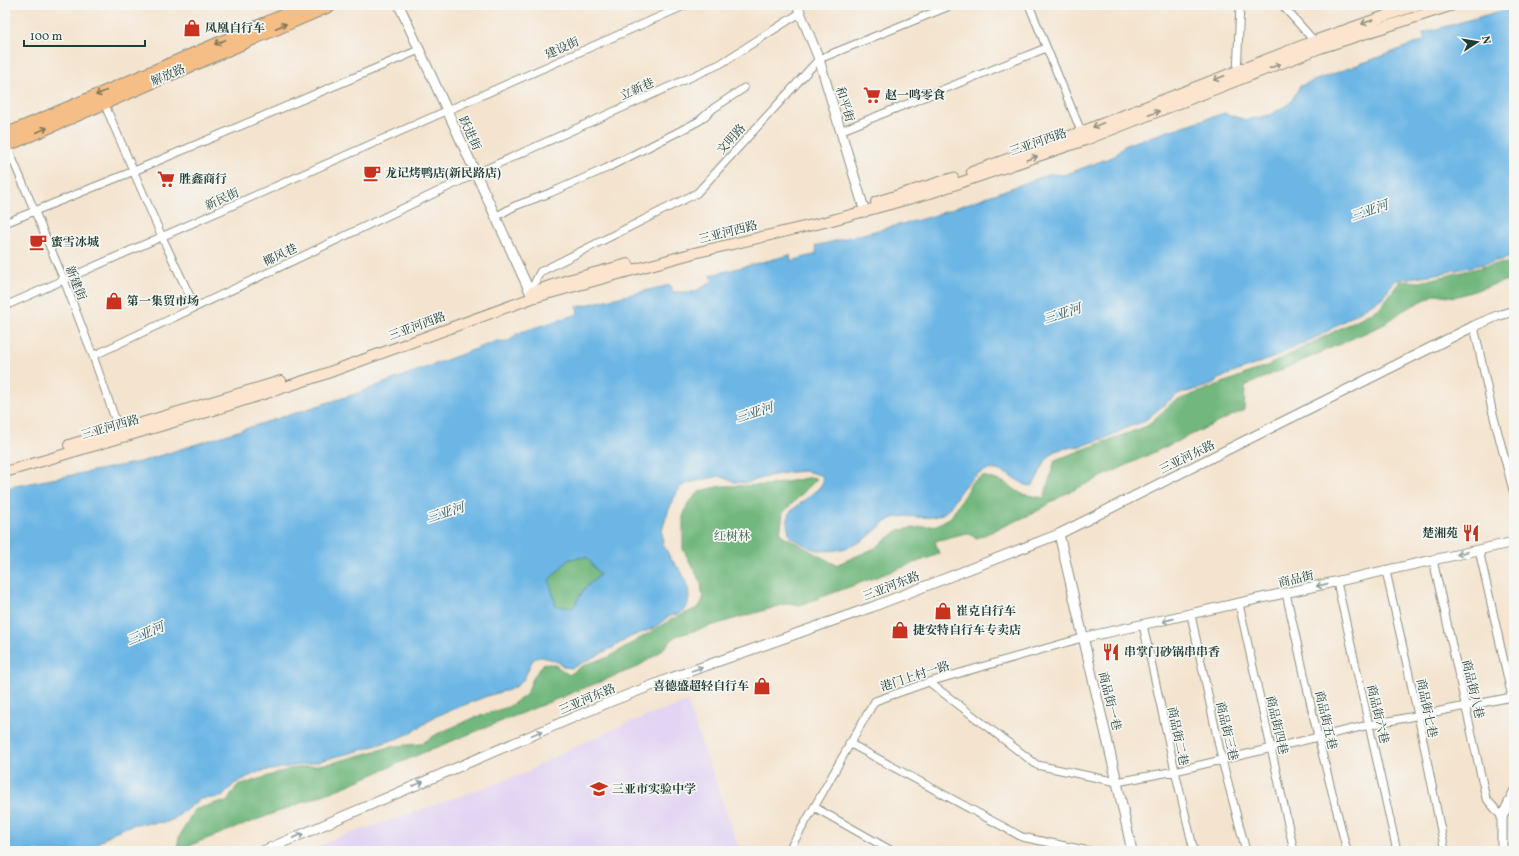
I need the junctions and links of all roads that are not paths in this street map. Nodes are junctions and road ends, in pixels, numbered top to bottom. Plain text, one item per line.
1 (308, 5) edge
2 (331, 5) edge
3 (399, 5) edge
4 (686, 5) edge
5 (952, 5) edge
6 (1029, 5) edge
7 (1240, 5) edge
8 (1282, 5) edge
9 (1417, 5) edge
10 (1452, 5) edge
11 (798, 9) edge
12 (1317, 44) junction
13 (1046, 48) junction
14 (419, 50) junction
15 (819, 59) junction
16 (1237, 76) junction
17 (744, 88) dead end
18 (104, 103) junction
19 (447, 112) junction
20 (840, 130) junction
21 (1083, 136) junction
22 (6, 142) edge
23 (134, 171) junction
24 (476, 174) junction
25 (864, 209) junction
26 (33, 211) junction
27 (496, 217) junction
28 (5, 223) edge
29 (162, 237) junction
30 (64, 280) junction
31 (530, 292) junction
32 (5, 306) edge
33 (195, 307) junction
34 (1514, 311) edge
35 (1474, 326) junction
36 (93, 356) junction
37 (120, 430) junction
38 (5, 465) edge
39 (5, 472) edge
40 (1514, 494) edge
41 (1059, 534) junction
42 (1514, 542) edge
43 (1479, 550) junction
44 (1433, 560) junction
45 (1386, 571) junction
46 (1337, 582) junction
47 (1286, 593) junction
48 (1239, 604) junction
49 (1191, 615) junction
50 (1144, 625) junction
51 (1082, 638) junction
52 (929, 682) junction
53 (1512, 696) junction
54 (1466, 706) junction
55 (1514, 706) edge
56 (1418, 715) junction
57 (1369, 725) junction
58 (1318, 737) junction
59 (849, 743) junction
60 (1271, 748) junction
61 (1222, 760) junction
62 (1175, 771) junction
63 (1117, 782) junction
64 (1514, 792) edge
65 (814, 807) junction
66 (1502, 817) junction
67 (1055, 848) edge
68 (263, 851) edge
69 (788, 851) edge
70 (892, 851) edge
71 (1089, 851) edge
72 (1132, 851) edge
73 (1194, 851) edge
74 (1246, 851) edge
75 (1294, 851) edge
76 (1347, 851) edge
77 (1397, 851) edge
78 (1445, 851) edge
79 (1502, 851) edge

1 -> 22 main road, 解放路
18 -> 2 main road, 解放路
3 - 14 street, 跃进街
4 - 19 street, 建设街
5 - 15 street, 文明路
6 - 13 street
7 - 16 street
8 - 12 street
9 -> 12 main road, 三亚河西路
10 - 12 main road, 三亚河西路
11 - 15 street, 和平街
11 - 24 street, 立新巷
12 - 16 main road, 三亚河西路
13 - 20 street
13 - 21 street
14 - 19 street, 跃进街
14 - 23 street
15 - 20 street, 和平街
15 - 31 street, 文明路
16 - 21 main road, 三亚河西路
17 - 27 street
22 -> 18 main road, 解放路
18 - 23 street
19 - 24 street, 跃进街
19 - 29 street, 新民街
20 - 25 street, 和平街
21 - 25 main road, 三亚河西路
22 - 26 street, 新建街
23 - 26 street
23 - 29 street
24 - 27 street, 跃进街
24 - 33 street, 椰风巷
25 - 31 main road, 三亚河西路
25 - 39 main road, 三亚河西路
26 - 28 street
26 - 30 street, 新建街
27 - 31 street, 跃进街
29 - 30 street, 新民街
29 - 33 street
30 - 32 street, 新民街
30 - 36 street, 新建街
31 - 37 main road, 三亚河西路
33 - 36 street, 椰风巷
34 - 35 street, 三亚河东路
35 - 40 street
35 - 41 street, 三亚河东路
36 - 37 street, 新建街
37 - 38 main road, 三亚河西路
41 - 51 street, 商品街一巷
68 -> 41 street, 三亚河东路
42 - 43 street, 商品街
43 -> 44 street, 商品街
43 - 53 street
44 - 45 street, 商品街
44 - 54 street, 商品街八巷
45 - 46 street, 商品街
45 - 56 street, 商品街七巷
46 -> 47 street, 商品街
46 - 57 street, 商品街六巷
47 - 48 street, 商品街
47 - 58 street, 商品街五巷
48 - 49 street, 商品街
48 - 60 street, 商品街四巷
49 -> 50 street, 商品街
49 - 61 street, 商品街三巷
50 - 51 street, 商品街
50 - 62 street, 商品街二巷
51 - 52 street, 港门上村一路
51 - 63 street, 商品街一巷
52 - 59 street, 港门上村一路
52 - 63 street
53 - 54 street
53 - 55 street
54 - 56 street
54 - 66 street, 商品街八巷
56 - 57 street
56 - 78 street, 商品街七巷
57 - 58 street
57 - 77 street, 商品街六巷
58 - 60 street
58 - 76 street, 商品街五巷
59 - 65 street, 港门上村一路
59 - 67 street
60 - 61 street
60 - 75 street, 商品街四巷
61 - 62 street
61 - 74 street, 商品街三巷
62 - 63 street
62 - 73 street, 商品街二巷
63 - 72 street, 商品街一巷
64 - 66 street
65 - 69 street, 港门上村一路
65 - 70 street
66 - 79 street
67 - 71 street

